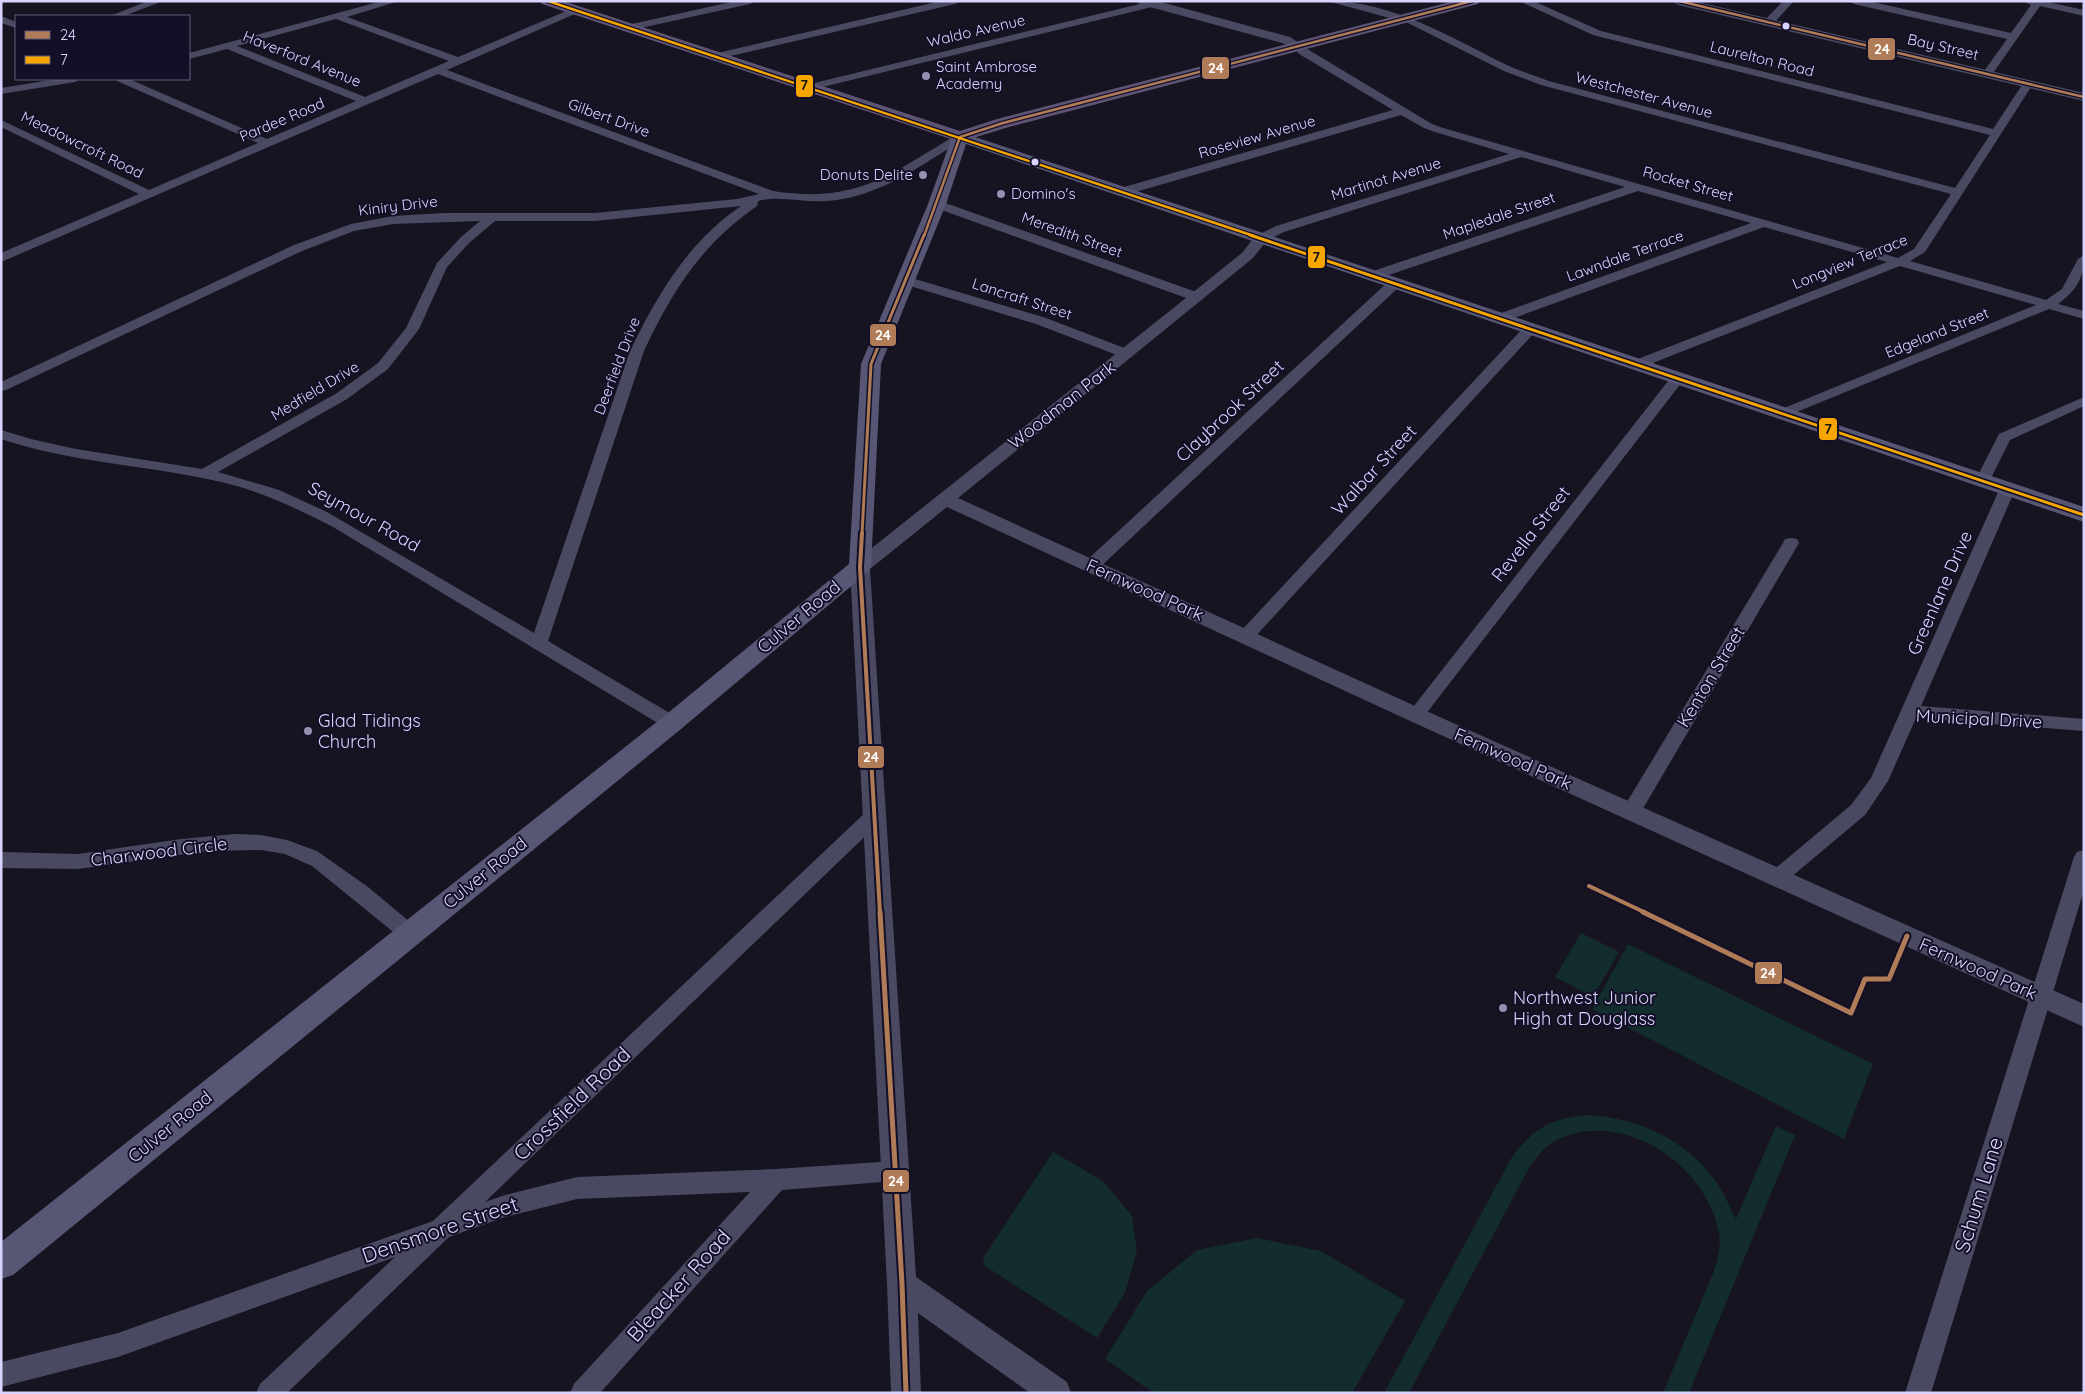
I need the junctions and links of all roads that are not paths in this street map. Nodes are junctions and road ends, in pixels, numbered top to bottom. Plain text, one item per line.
1 (158, 1) edge
2 (394, 1) edge
3 (547, 1) edge
4 (750, 1) edge
5 (955, 1) edge
6 (1332, 1) edge
7 (1524, 1) edge
8 (1678, 1) edge
9 (1789, 1) edge
10 (1854, 1) edge
11 (1148, 2) edge
12 (1470, 2) edge
13 (2032, 2) edge
14 (574, 10) junction
15 (2084, 13) edge
16 (119, 15) edge
17 (339, 17) junction
18 (1, 19) edge
19 (1405, 19) junction
20 (1768, 23) junction
21 (15, 25) edge
22 (627, 28) junction
23 (2013, 37) junction
24 (228, 46) junction
25 (1299, 47) junction
26 (190, 56) edge
27 (713, 57) junction
28 (458, 61) junction
29 (438, 70) junction
30 (1987, 74) junction
31 (69, 80) edge
32 (123, 80) edge
33 (2028, 84) junction
34 (806, 88) junction
35 (1, 91) edge
36 (2084, 97) edge
37 (365, 101) junction
38 (1402, 111) junction
39 (1, 123) edge
40 (1998, 134) junction
41 (960, 137) junction
42 (267, 143) junction
43 (1522, 153) junction
44 (1637, 187) junction
45 (1121, 192) junction
46 (1958, 192) junction
47 (149, 194) junction
48 (771, 194) junction
49 (937, 204) junction
50 (492, 217) junction
51 (1763, 223) junction
52 (1260, 239) junction
53 (1, 242) edge
54 (17, 251) junction
55 (1, 258) edge
56 (2084, 259) edge
57 (1899, 262) junction
58 (1372, 276) junction
59 (905, 280) junction
60 (1394, 284) junction
61 (1197, 298) junction
62 (2048, 305) junction
63 (2084, 316) edge
64 (1498, 319) junction
65 (1530, 329) junction
66 (1127, 354) junction
67 (1635, 365) junction
68 (1677, 379) junction
69 (1, 387) edge
70 (2084, 401) edge
71 (1782, 414) junction
72 (1, 434) edge
73 (204, 474) junction
74 (1983, 481) junction
75 (2007, 490) junction
76 (944, 498) junction
77 (2084, 515) edge
78 (1791, 543) dead end
79 (1092, 565) junction
80 (860, 567) junction
81 (1246, 636) junction
82 (539, 642) junction
83 (1910, 712) junction
84 (1416, 715) junction
85 (672, 723) junction
86 (2084, 725) edge
87 (1631, 812) junction
88 (874, 816) junction
89 (2084, 857) edge
90 (1, 860) edge
91 (1777, 878) junction
92 (409, 933) junction
93 (2041, 997) junction
94 (2084, 1016) edge
95 (895, 1171) junction
96 (776, 1180) junction
97 (441, 1229) junction
98 (1, 1263) edge
99 (902, 1284) junction
100 (1, 1375) edge
101 (269, 1393) edge
102 (583, 1393) edge
103 (906, 1393) edge
104 (1056, 1393) edge
105 (1918, 1393) edge

1 - 16 street
2 - 17 street
3 - 14 main road
4 - 22 street
5 - 27 street
6 - 19 street, Westchester Avenue
7 - 40 street, Laurelton Road
8 - 20 street, Bay Street
9 - 20 street
10 - 23 street
11 - 25 street
11 - 34 street, Waldo Avenue
12 - 19 main road
13 - 15 street
13 - 23 street
14 - 22 main road
14 - 28 street, Pardee Road
17 - 24 street
17 - 28 street
18 - 21 street
19 - 25 main road
19 - 46 street, Westchester Avenue
20 - 30 street, Bay Street
22 - 27 main road
23 - 30 street
24 - 26 street
24 - 37 street, Haverford Avenue
25 - 38 street, Rocket Street
25 - 41 main road
27 - 34 main road
28 - 29 street, Pardee Road
29 - 37 street, Pardee Road
29 - 48 street, Gilbert Drive
30 - 33 street, Bay Street
31 - 35 street
32 - 42 street
33 - 36 street, Bay Street
33 - 40 street, Longview Terrace
34 - 41 main road
37 - 42 street, Pardee Road
38 - 43 street, Rocket Street
38 - 45 street, Roseview Avenue
39 - 47 street, Meadowcroft Road
40 - 46 street, Longview Terrace
41 - 45 main road
41 - 48 street
41 - 49 main road
42 - 47 street, Pardee Road
43 - 44 street, Rocket Street
43 - 52 street, Martinot Avenue
44 - 51 street, Rocket Street
44 - 58 street, Mapledale Street
45 - 52 main road
46 - 57 street, Longview Terrace
47 - 54 street, Pardee Road
48 - 50 street, Kiniry Drive
48 - 82 street, Deerfield Drive
49 - 59 main road
49 - 61 street, Meredith Street
50 - 69 street, Kiniry Drive
50 - 73 street, Medfield Drive
51 - 57 street, Rocket Street
51 - 64 street, Lawndale Terrace
52 - 58 main road
52 - 61 street, Woodman Park
53 - 54 street
54 - 55 street, Pardee Road
56 - 62 street, Edgeland Street
57 - 62 street, Rocket Street
57 - 67 street, Longview Terrace
58 - 60 main road
59 - 66 street, Lancraft Street
59 - 80 main road
60 - 64 main road
60 - 79 street, Claybrook Street
61 - 66 street, Woodman Park
62 - 63 street, Rocket Street
62 - 71 street, Edgeland Street
64 - 65 main road
65 - 67 main road
65 - 81 street, Walbar Street
66 - 76 street, Woodman Park
67 - 68 main road
68 - 71 main road
68 - 84 street, Revella Street
70 - 74 street
71 - 74 main road
72 - 73 street, Seymour Road
73 - 82 street, Seymour Road
74 - 75 main road
75 - 77 main road
75 - 83 street, Greenlane Drive
76 - 79 street, Fernwood Park
76 - 80 street, Woodman Park
78 - 87 street, Kenton Street
79 - 81 street, Fernwood Park
80 - 85 main road, Culver Road
80 - 88 street
81 - 84 street, Fernwood Park
82 - 85 street, Seymour Road
83 - 86 street, Municipal Drive
83 - 91 street, Municipal Drive
84 - 87 street, Fernwood Park
85 - 92 main road, Culver Road
87 - 91 street, Fernwood Park
88 - 95 street
88 - 97 street, Crossfield Road
89 - 93 street, Schum Lane
90 - 92 street, Charwood Circle
91 - 93 street, Fernwood Park
92 - 98 main road, Culver Road
93 - 94 street, Fernwood Park
93 - 105 street, Schum Lane
95 - 96 street, Densmore Street
95 - 99 street
96 - 97 street, Densmore Street
96 - 102 street, Bleacker Road
97 - 100 street, Densmore Street
97 - 101 street, Crossfield Road
99 - 103 street
99 - 104 street

